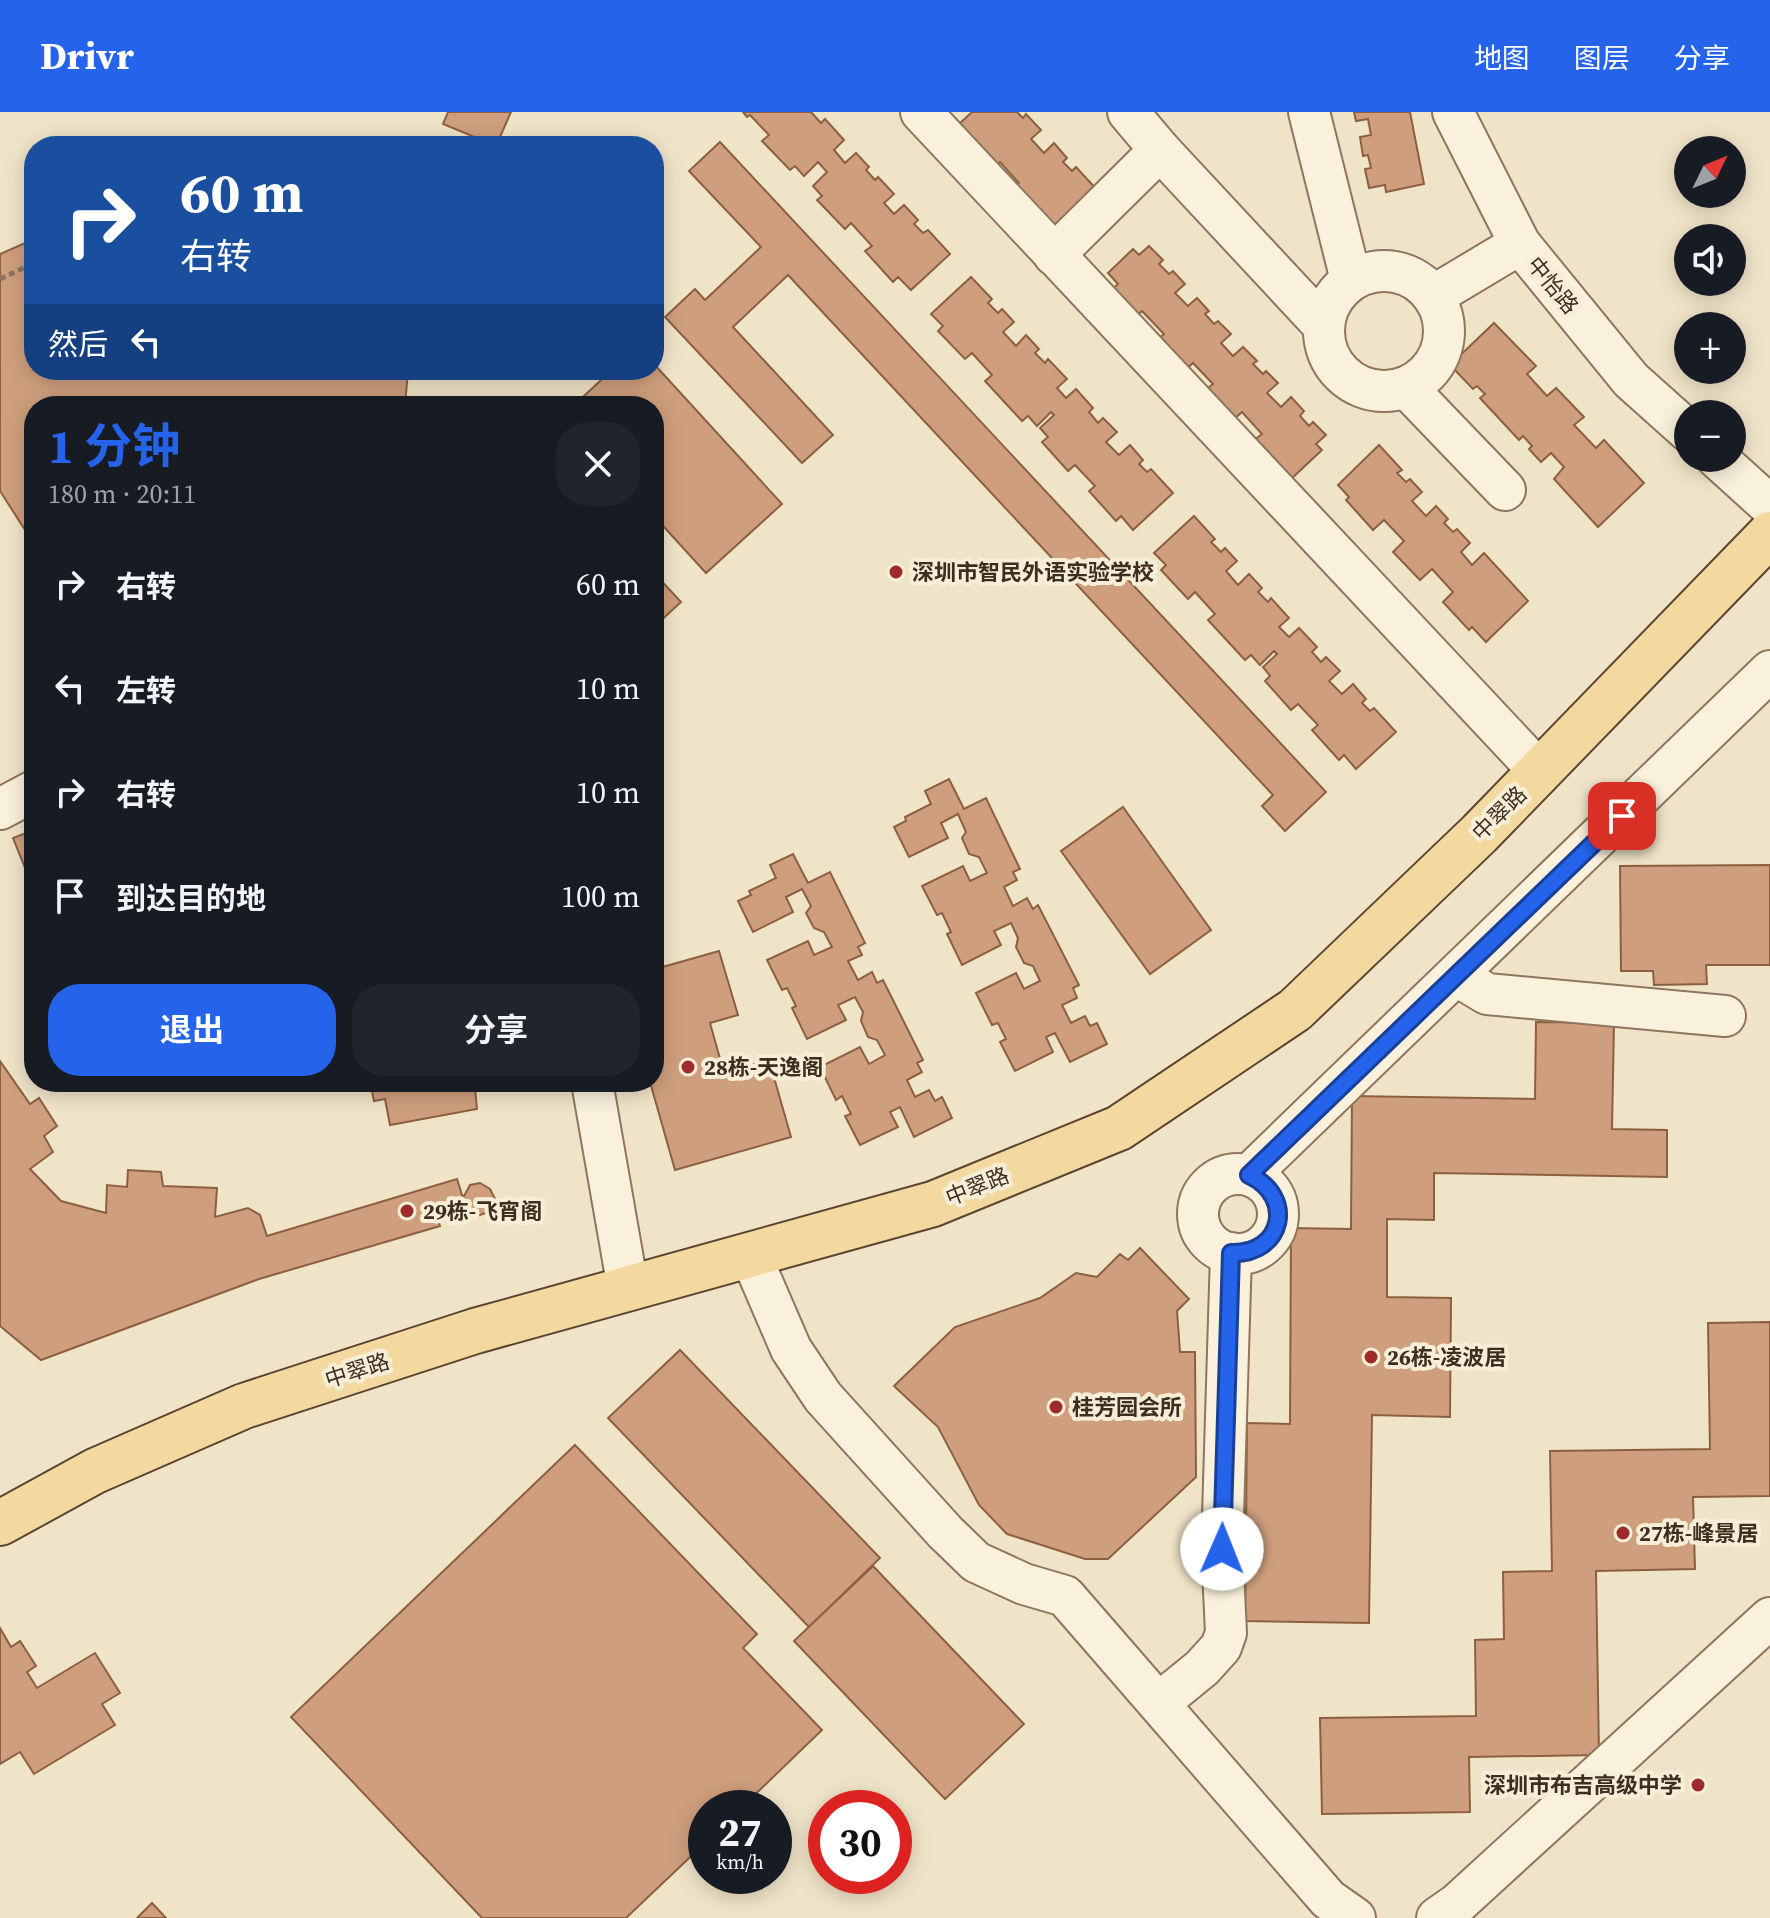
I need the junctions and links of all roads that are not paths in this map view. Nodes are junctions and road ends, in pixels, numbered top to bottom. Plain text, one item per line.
1 (921, 112) edge
2 (1128, 112) edge
3 (1309, 112) edge
4 (1453, 112) edge
5 (1160, 150) junction
6 (1520, 244) junction
7 (1054, 255) junction
8 (1351, 280) junction
9 (1433, 296) junction
10 (1323, 325) junction
11 (1406, 387) junction
12 (1674, 418) edge
13 (1732, 472) edge
14 (1505, 490) dead end
15 (1770, 506) edge
16 (1770, 534) edge
17 (1770, 671) edge
18 (1540, 772) junction
19 (24, 796) edge
20 (0, 809) edge
21 (1457, 976) junction
22 (1725, 1016) dead end
23 (594, 1092) edge
24 (1249, 1175) junction
25 (1231, 1253) junction
26 (750, 1254) junction
27 (628, 1288) junction
28 (0, 1523) edge
29 (1770, 1618) edge
30 (1159, 1703) junction
31 (1355, 1918) edge
32 (1437, 1918) edge

1 - 7 street
2 - 5 street
3 - 8 street
4 - 6 street, 中怡路
5 - 7 street
5 - 10 street
6 - 9 street
6 - 12 street, 中怡路
7 - 18 street
8 - 9 street
8 - 10 street
9 - 11 street
10 - 11 street
11 - 14 street
13 - 15 street
16 - 18 main road, 中翠路
17 - 21 street
18 - 26 main road, 中翠路
19 - 20 street
21 - 22 street
21 - 24 street
23 - 27 street
24 - 25 street
24 - 25 street
25 - 30 street
26 - 27 main road, 中翠路
26 - 30 street
27 - 28 main road, 中翠路
29 - 32 street
30 - 31 street

